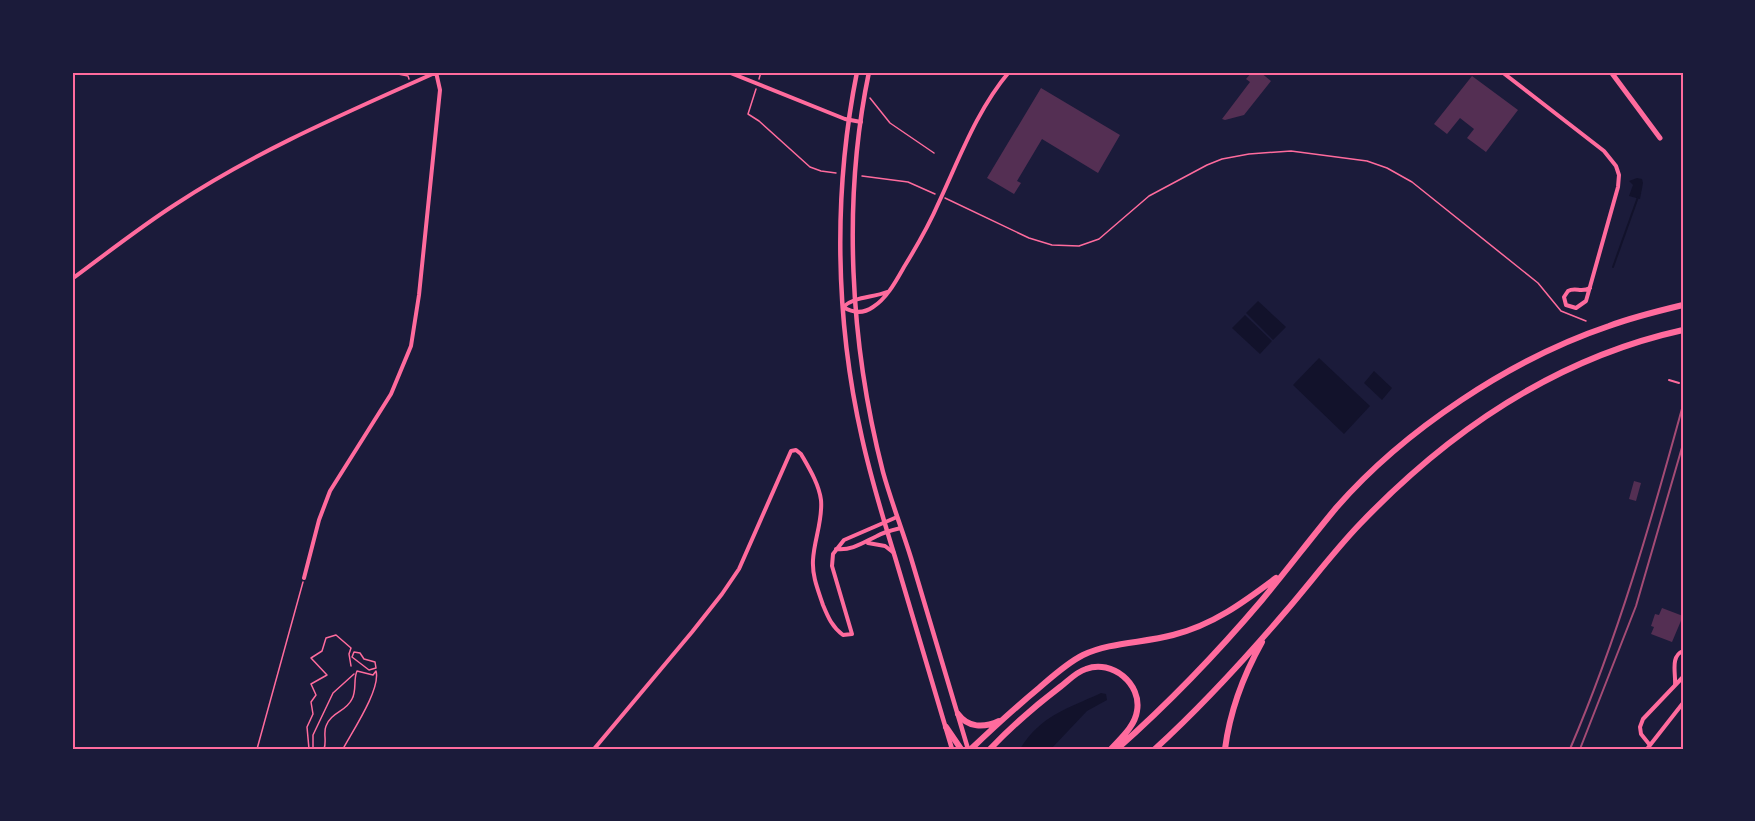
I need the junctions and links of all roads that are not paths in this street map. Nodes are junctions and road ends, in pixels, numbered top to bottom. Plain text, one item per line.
1 (437, 72) edge
2 (728, 72) edge
3 (856, 72) edge
4 (869, 72) edge
5 (1009, 72) edge
6 (1502, 72) edge
7 (1611, 72) edge
8 (849, 120) junction
9 (861, 122) junction
10 (1660, 138) dead end
11 (72, 279) edge
12 (1590, 288) junction
13 (887, 292) junction
14 (855, 299) junction
15 (1683, 305) edge
16 (843, 307) junction
17 (856, 312) junction
18 (1683, 330) edge
19 (1669, 380) dead end
20 (1678, 383) dead end
21 (897, 518) junction
22 (885, 523) junction
23 (901, 528) junction
24 (888, 532) junction
25 (867, 543) junction
26 (836, 549) junction
27 (894, 553) junction
28 (1286, 571) junction
29 (304, 578) road end
30 (1268, 632) junction
31 (1683, 651) edge
32 (1683, 677) edge
33 (1673, 689) junction
34 (1683, 703) edge
35 (957, 714) junction
36 (1002, 719) junction
37 (946, 727) junction
38 (1650, 744) junction
39 (993, 747) edge
40 (594, 749) edge
41 (952, 749) edge
42 (961, 749) edge
43 (970, 749) edge
44 (1111, 749) edge
45 (1117, 749) edge
46 (1155, 749) edge
47 (1225, 749) edge
48 (1647, 749) edge

1 - 11 street
1 - 29 street
2 - 8 street
3 - 8 main road
4 - 9 main road
5 - 13 street
6 - 12 street
7 - 10 main road
8 - 9 street
8 - 16 main road
9 - 14 main road
12 - 12 street
13 - 14 street
13 - 17 street
14 - 16 street
14 - 17 main road
15 - 28 highway
16 - 17 street
16 - 22 main road
17 - 21 main road
18 - 30 highway
19 - 20 street
21 - 22 street
21 - 23 main road
22 - 24 main road
22 - 26 street
23 - 24 street
23 - 35 main road
24 - 25 street
24 - 27 main road
25 - 26 street
25 - 27 street
26 - 40 street
27 - 37 main road
28 - 36 highway
28 - 45 highway
30 - 46 highway
30 - 47 highway
31 - 33 street
32 - 33 street
33 - 38 street
34 - 38 street
35 - 36 highway
35 - 43 main road
36 - 43 highway
37 - 41 main road
37 - 42 highway
38 - 48 street
39 - 44 highway

